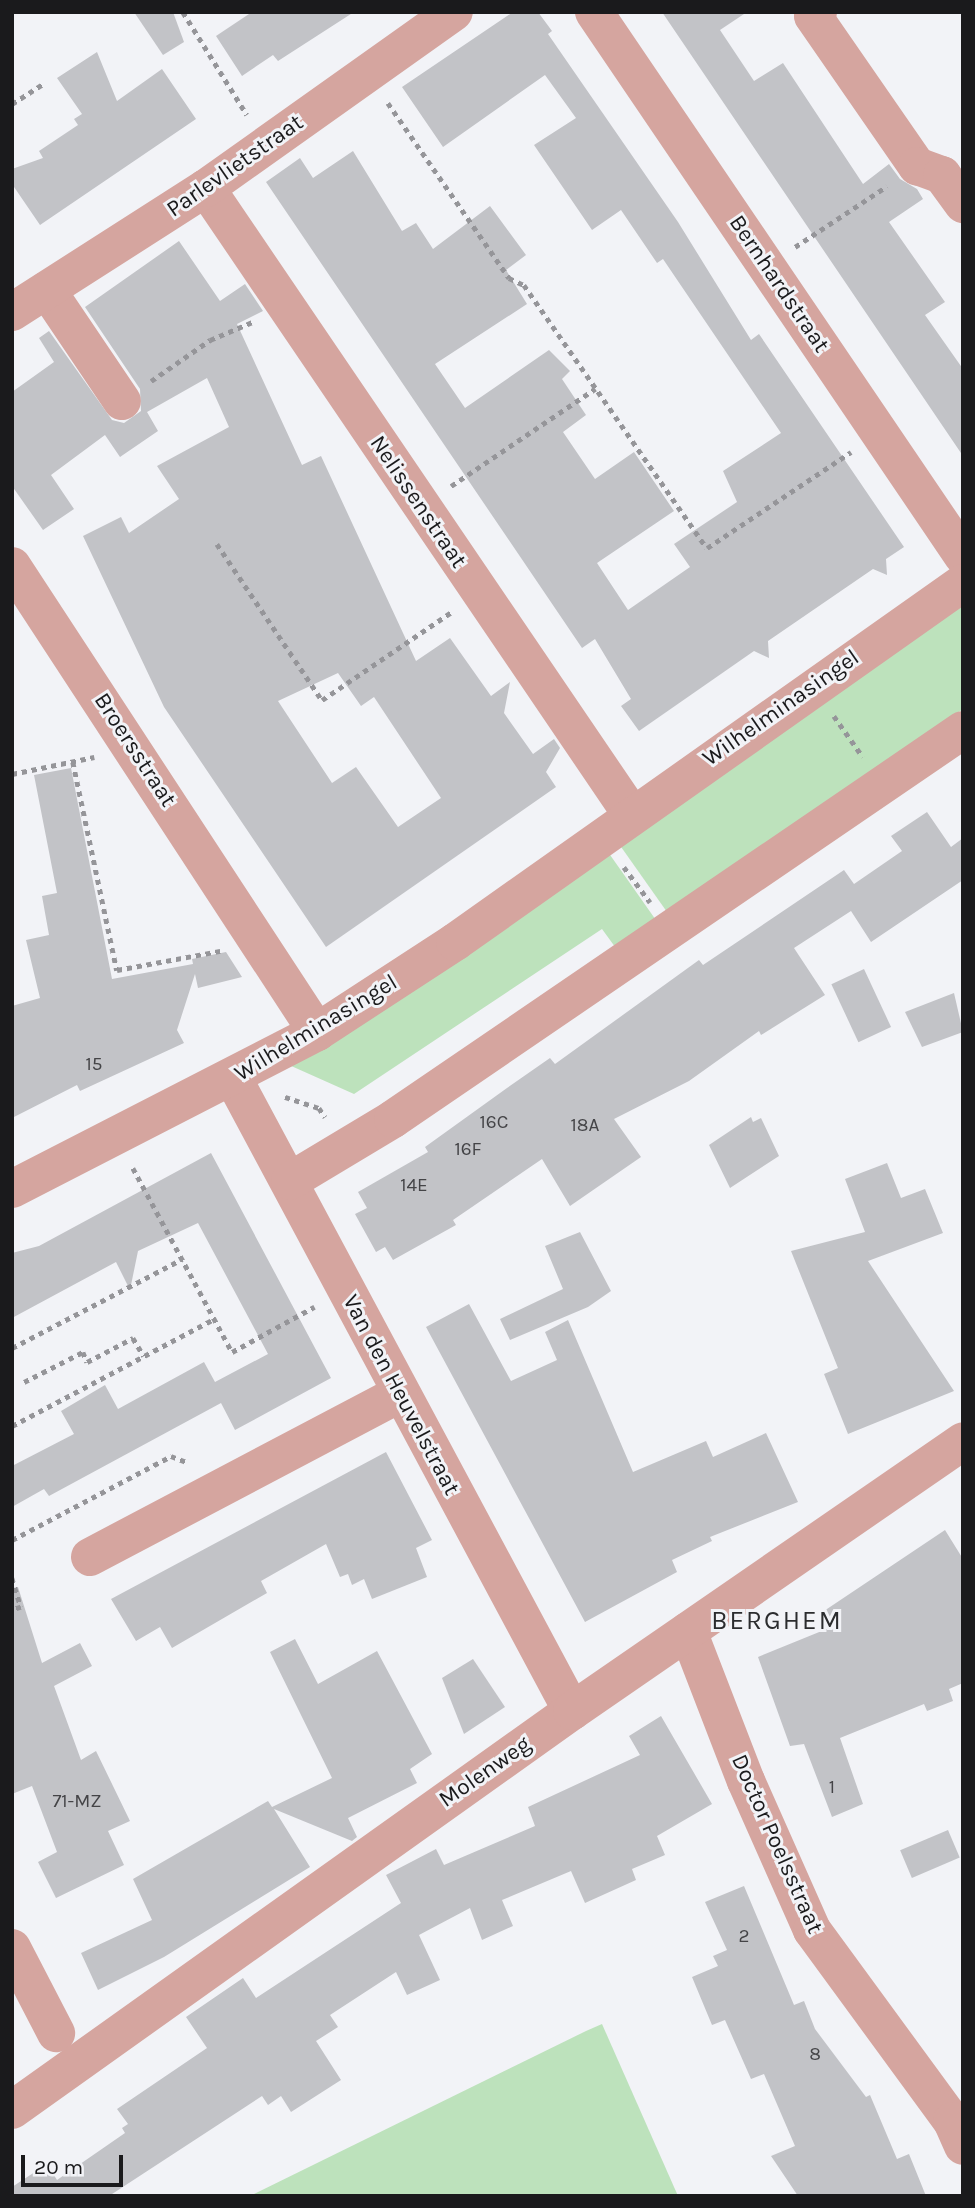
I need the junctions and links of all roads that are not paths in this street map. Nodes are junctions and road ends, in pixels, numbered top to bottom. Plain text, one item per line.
1 (454, 12) edge
2 (594, 12) edge
3 (818, 12) edge
4 (206, 188) junction
5 (963, 204) edge
6 (47, 290) junction
7 (12, 312) edge
8 (122, 401) road end
9 (963, 556) edge
10 (12, 566) edge
11 (963, 583) edge
12 (963, 730) edge
13 (617, 826) junction
14 (317, 1032) junction
15 (233, 1078) junction
16 (290, 1181) junction
17 (12, 1189) edge
18 (399, 1394) junction
19 (963, 1441) edge
20 (90, 1557) dead end
21 (688, 1631) junction
22 (572, 1711) junction
23 (12, 1948) edge
24 (56, 2033) dead end
25 (12, 2110) edge
26 (959, 2127) edge

1 - 4 street, Parlevlietstraat
2 - 9 street, Bernhardstraat
3 - 5 street
4 - 6 street, Parlevlietstraat
4 - 13 street, Nelissenstraat
6 - 7 street, Parlevlietstraat
6 - 8 street
10 - 14 street, Broersstraat
11 - 13 street, Wilhelminasingel
12 - 16 street
13 - 14 street, Wilhelminasingel
14 - 15 street, Wilhelminasingel
15 - 16 street, Van den Heuvelstraat
15 - 17 street, Wilhelminasingel
16 - 18 street, Van den Heuvelstraat
18 - 20 street
18 - 22 street, Van den Heuvelstraat
19 - 21 street, Molenweg
21 - 22 street, Molenweg
21 - 26 street, Doctor Poelsstraat
22 - 25 street, Molenweg
23 - 24 street

